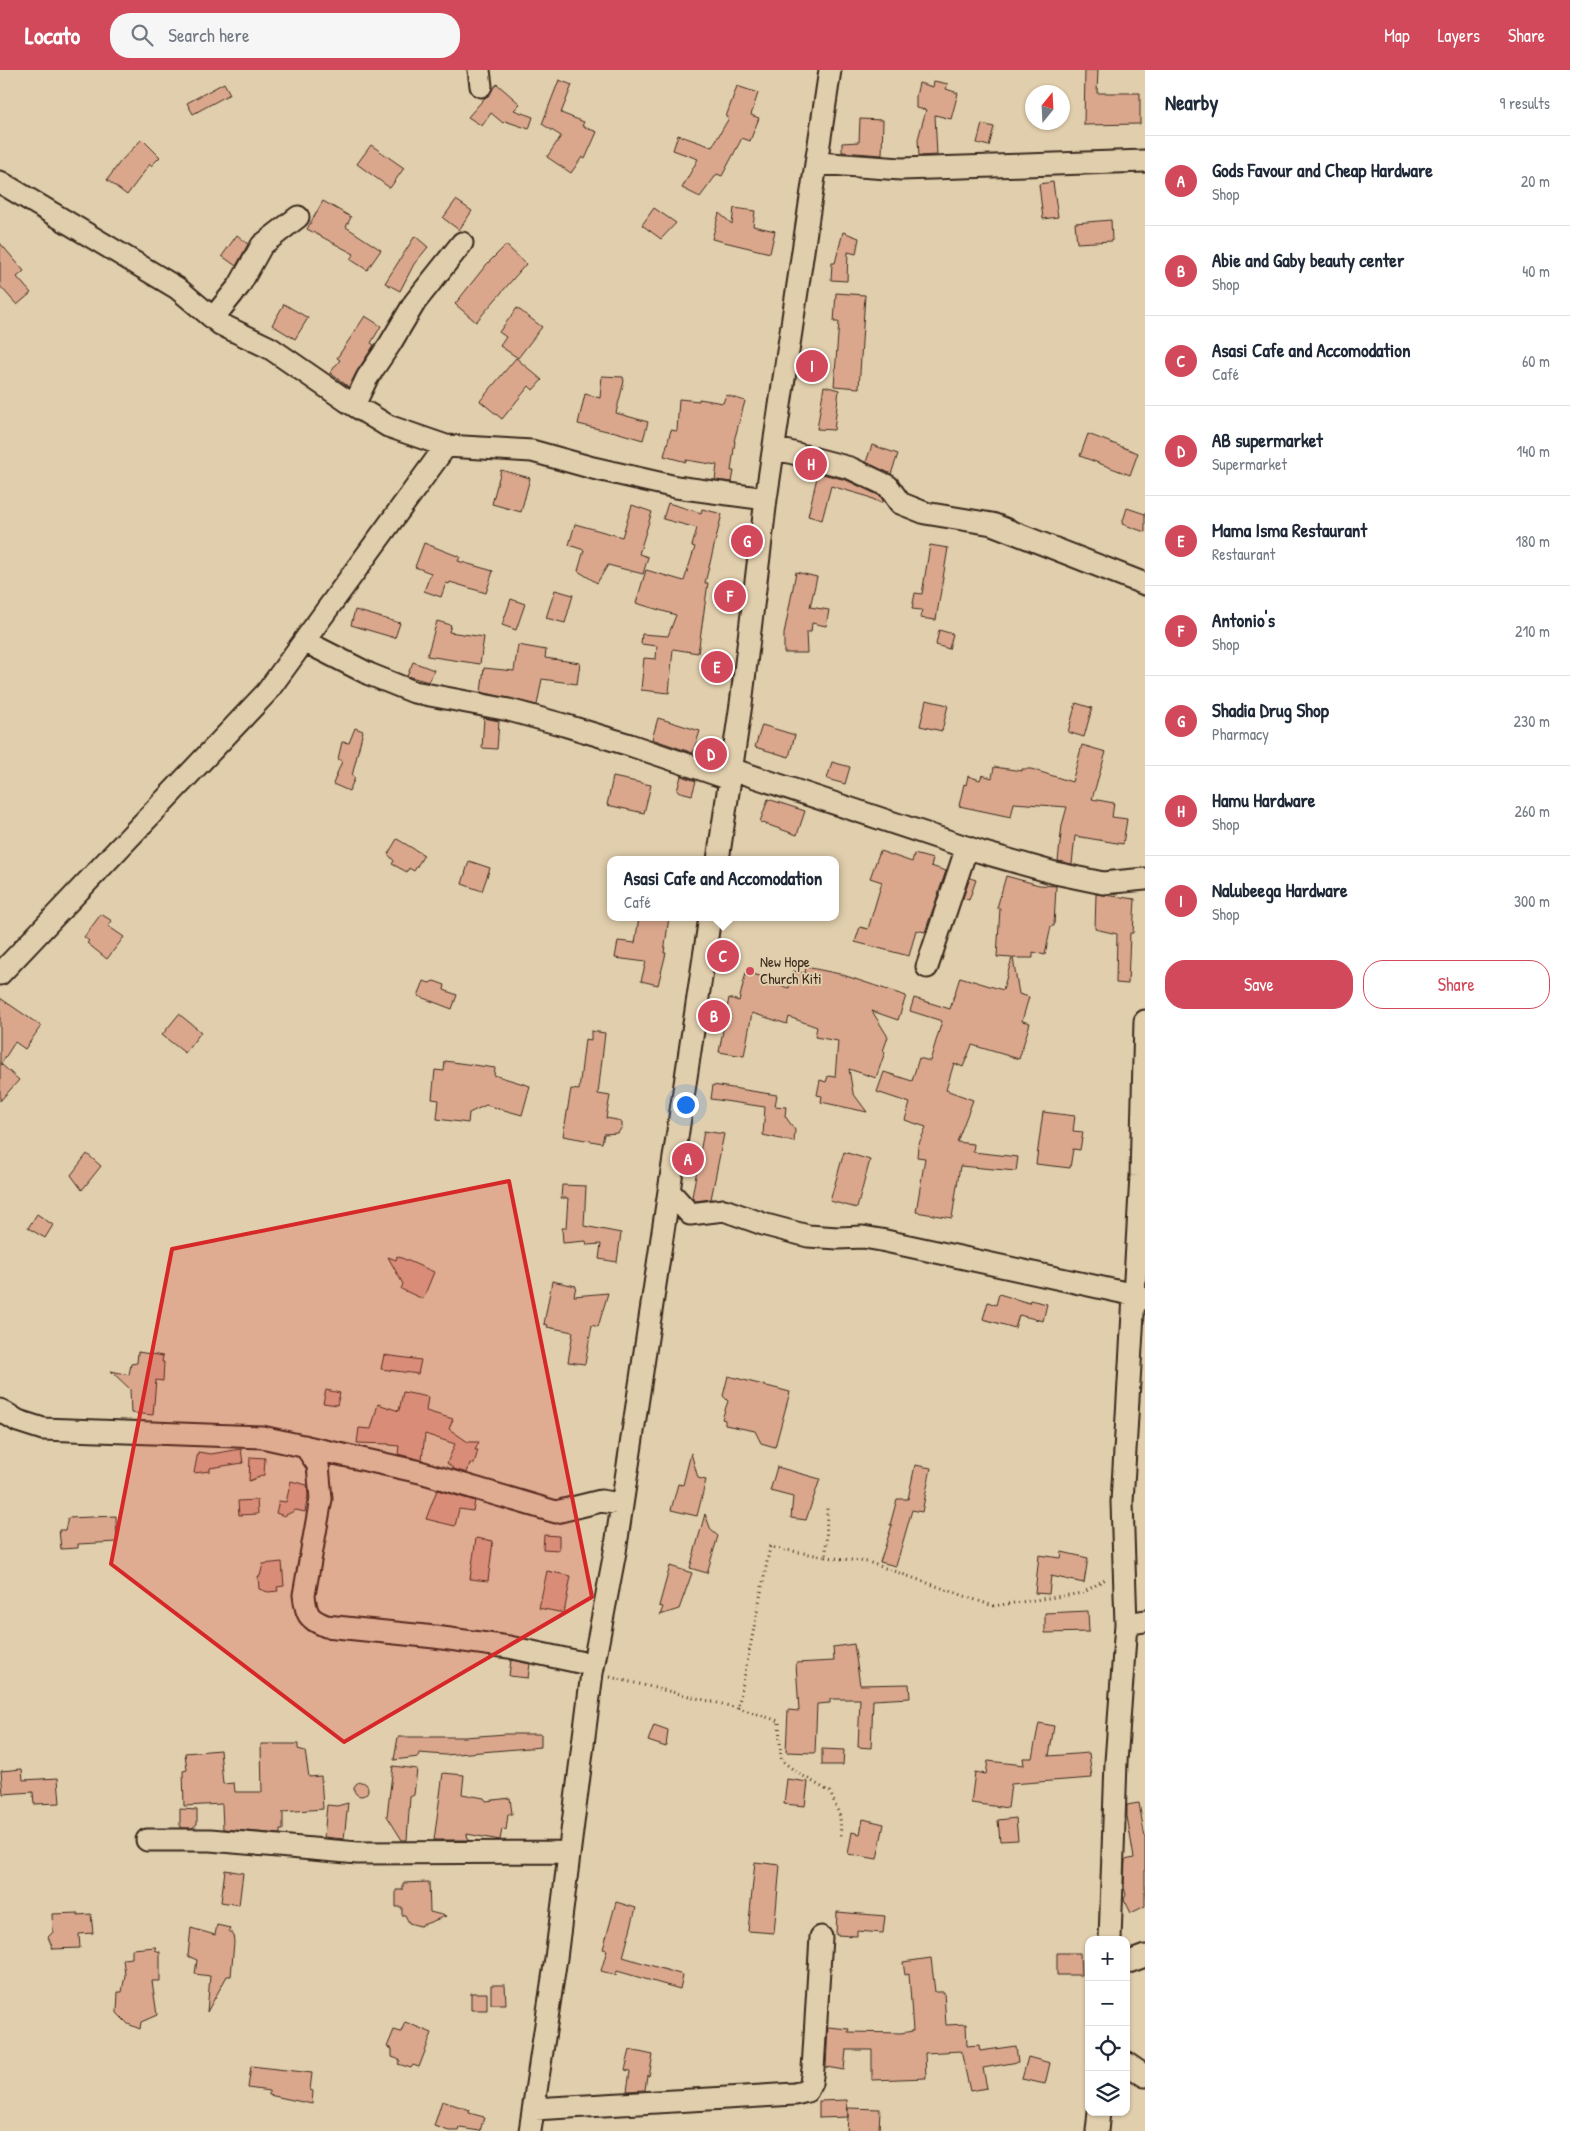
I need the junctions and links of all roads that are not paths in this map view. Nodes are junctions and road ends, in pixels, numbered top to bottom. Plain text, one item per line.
1 (830, 70) edge
2 (1145, 161) edge
3 (817, 163) junction
4 (0, 182) edge
5 (298, 217) dead end
6 (462, 243) dead end
7 (213, 318) junction
8 (354, 405) junction
9 (446, 446) junction
10 (774, 448) junction
11 (766, 499) junction
12 (1145, 584) edge
13 (304, 641) junction
14 (731, 774) junction
15 (967, 848) junction
16 (719, 856) edge
17 (1145, 880) edge
18 (709, 921) edge
19 (927, 967) dead end
20 (0, 974) edge
21 (1145, 1021) edge
22 (669, 1191) junction
23 (1140, 1297) edge
24 (0, 1410) edge
25 (305, 1446) junction
26 (622, 1504) junction
27 (1135, 1623) edge
28 (593, 1669) junction
29 (147, 1840) dead end
30 (568, 1852) junction
31 (1110, 1936) edge
32 (821, 1937) dead end
33 (1145, 1956) edge
34 (1130, 1962) edge
35 (1130, 2067) edge
36 (1145, 2076) edge
37 (534, 2109) junction
38 (1098, 2116) edge
39 (530, 2131) edge
40 (1097, 2131) edge

1 - 3 street
2 - 3 street
3 - 10 street
4 - 7 street
5 - 7 street
6 - 8 street
7 - 8 street
8 - 9 street
9 - 11 street
9 - 13 street
10 - 11 street
10 - 12 street
11 - 14 street
13 - 14 street
13 - 20 street
14 - 15 street
14 - 16 street
15 - 17 street
15 - 19 street
18 - 22 street
21 - 23 street
22 - 23 street
22 - 26 street
23 - 27 street
24 - 25 street
25 - 26 street
25 - 28 street
26 - 28 street
27 - 31 street
28 - 30 street
29 - 30 street
30 - 37 street
32 - 37 street
33 - 34 street
35 - 36 street
37 - 39 street
38 - 40 street

